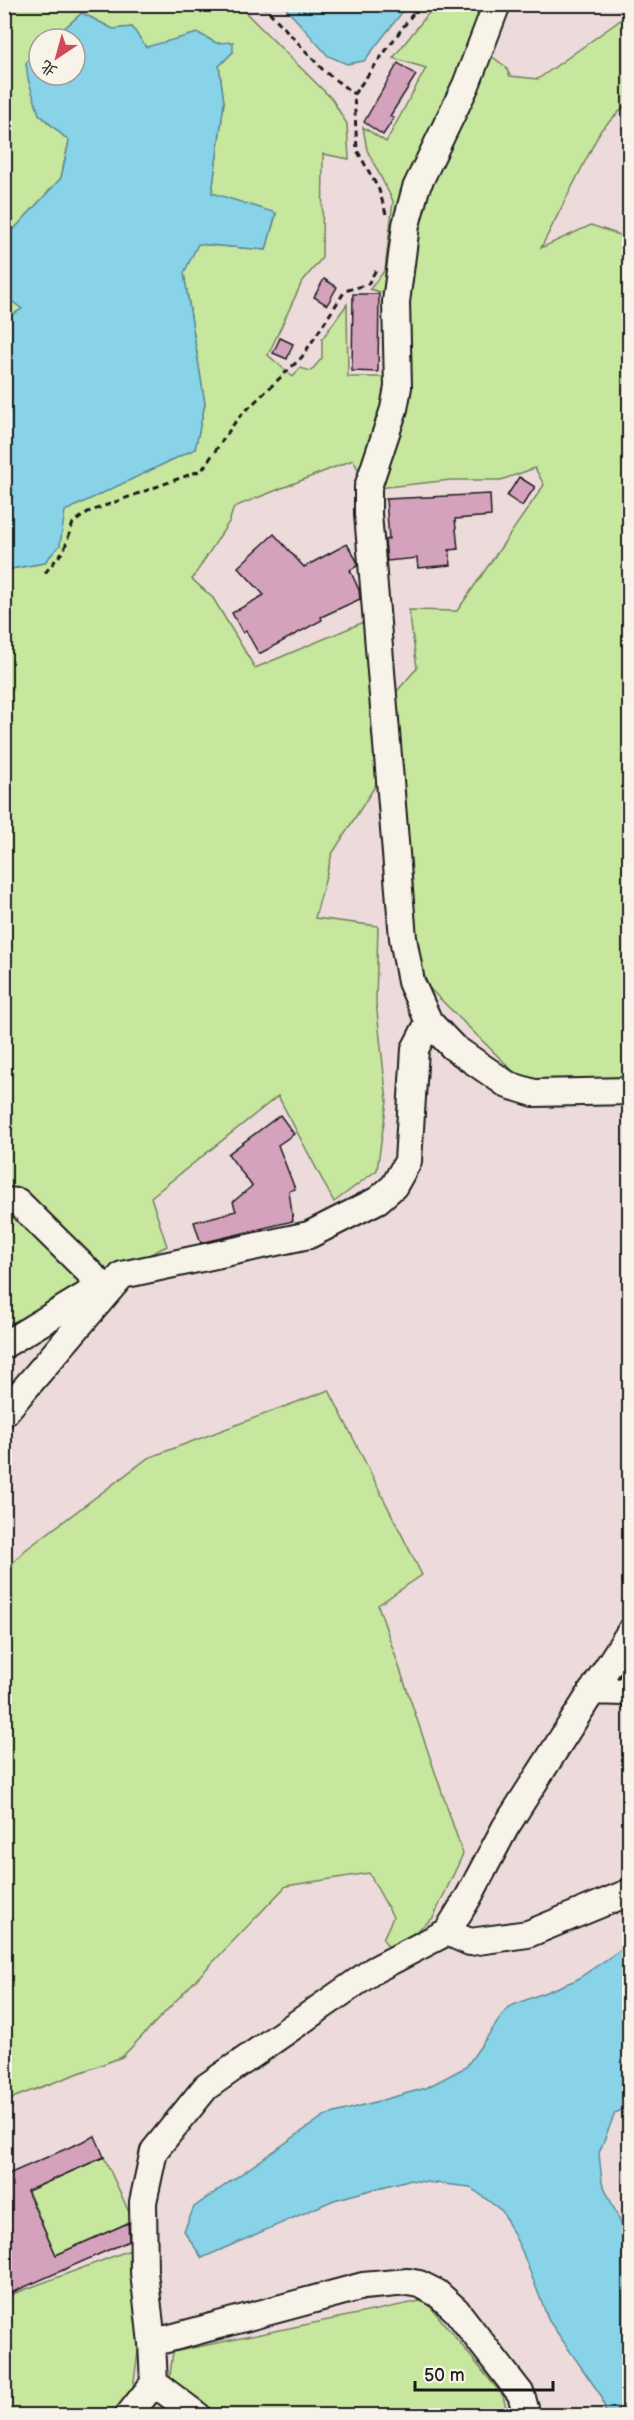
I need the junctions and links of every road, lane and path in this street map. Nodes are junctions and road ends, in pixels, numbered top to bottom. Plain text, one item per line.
1 (262, 4) edge
2 (420, 4) edge
3 (497, 4) edge
4 (354, 94) junction
5 (384, 224) dead end
6 (379, 258) dead end
7 (45, 573) dead end
8 (429, 1022) junction
9 (630, 1091) edge
10 (4, 1201) edge
11 (112, 1280) junction
12 (4, 1346) edge
13 (4, 1413) edge
14 (630, 1632) edge
15 (630, 1686) edge
16 (592, 1691) junction
17 (630, 1892) edge
18 (447, 1932) junction
19 (152, 2343) junction
20 (154, 2383) junction
21 (128, 2415) edge
22 (198, 2415) edge
23 (527, 2415) edge

1 - 4 path
2 - 4 path
3 - 8 street
4 - 5 path
6 - 7 path
8 - 9 street
8 - 11 street
10 - 11 street
11 - 12 street
11 - 13 street
14 - 16 street
15 - 16 street
16 - 18 street
17 - 18 street
18 - 19 street
19 - 20 street
19 - 23 street
20 - 21 street
20 - 22 street

